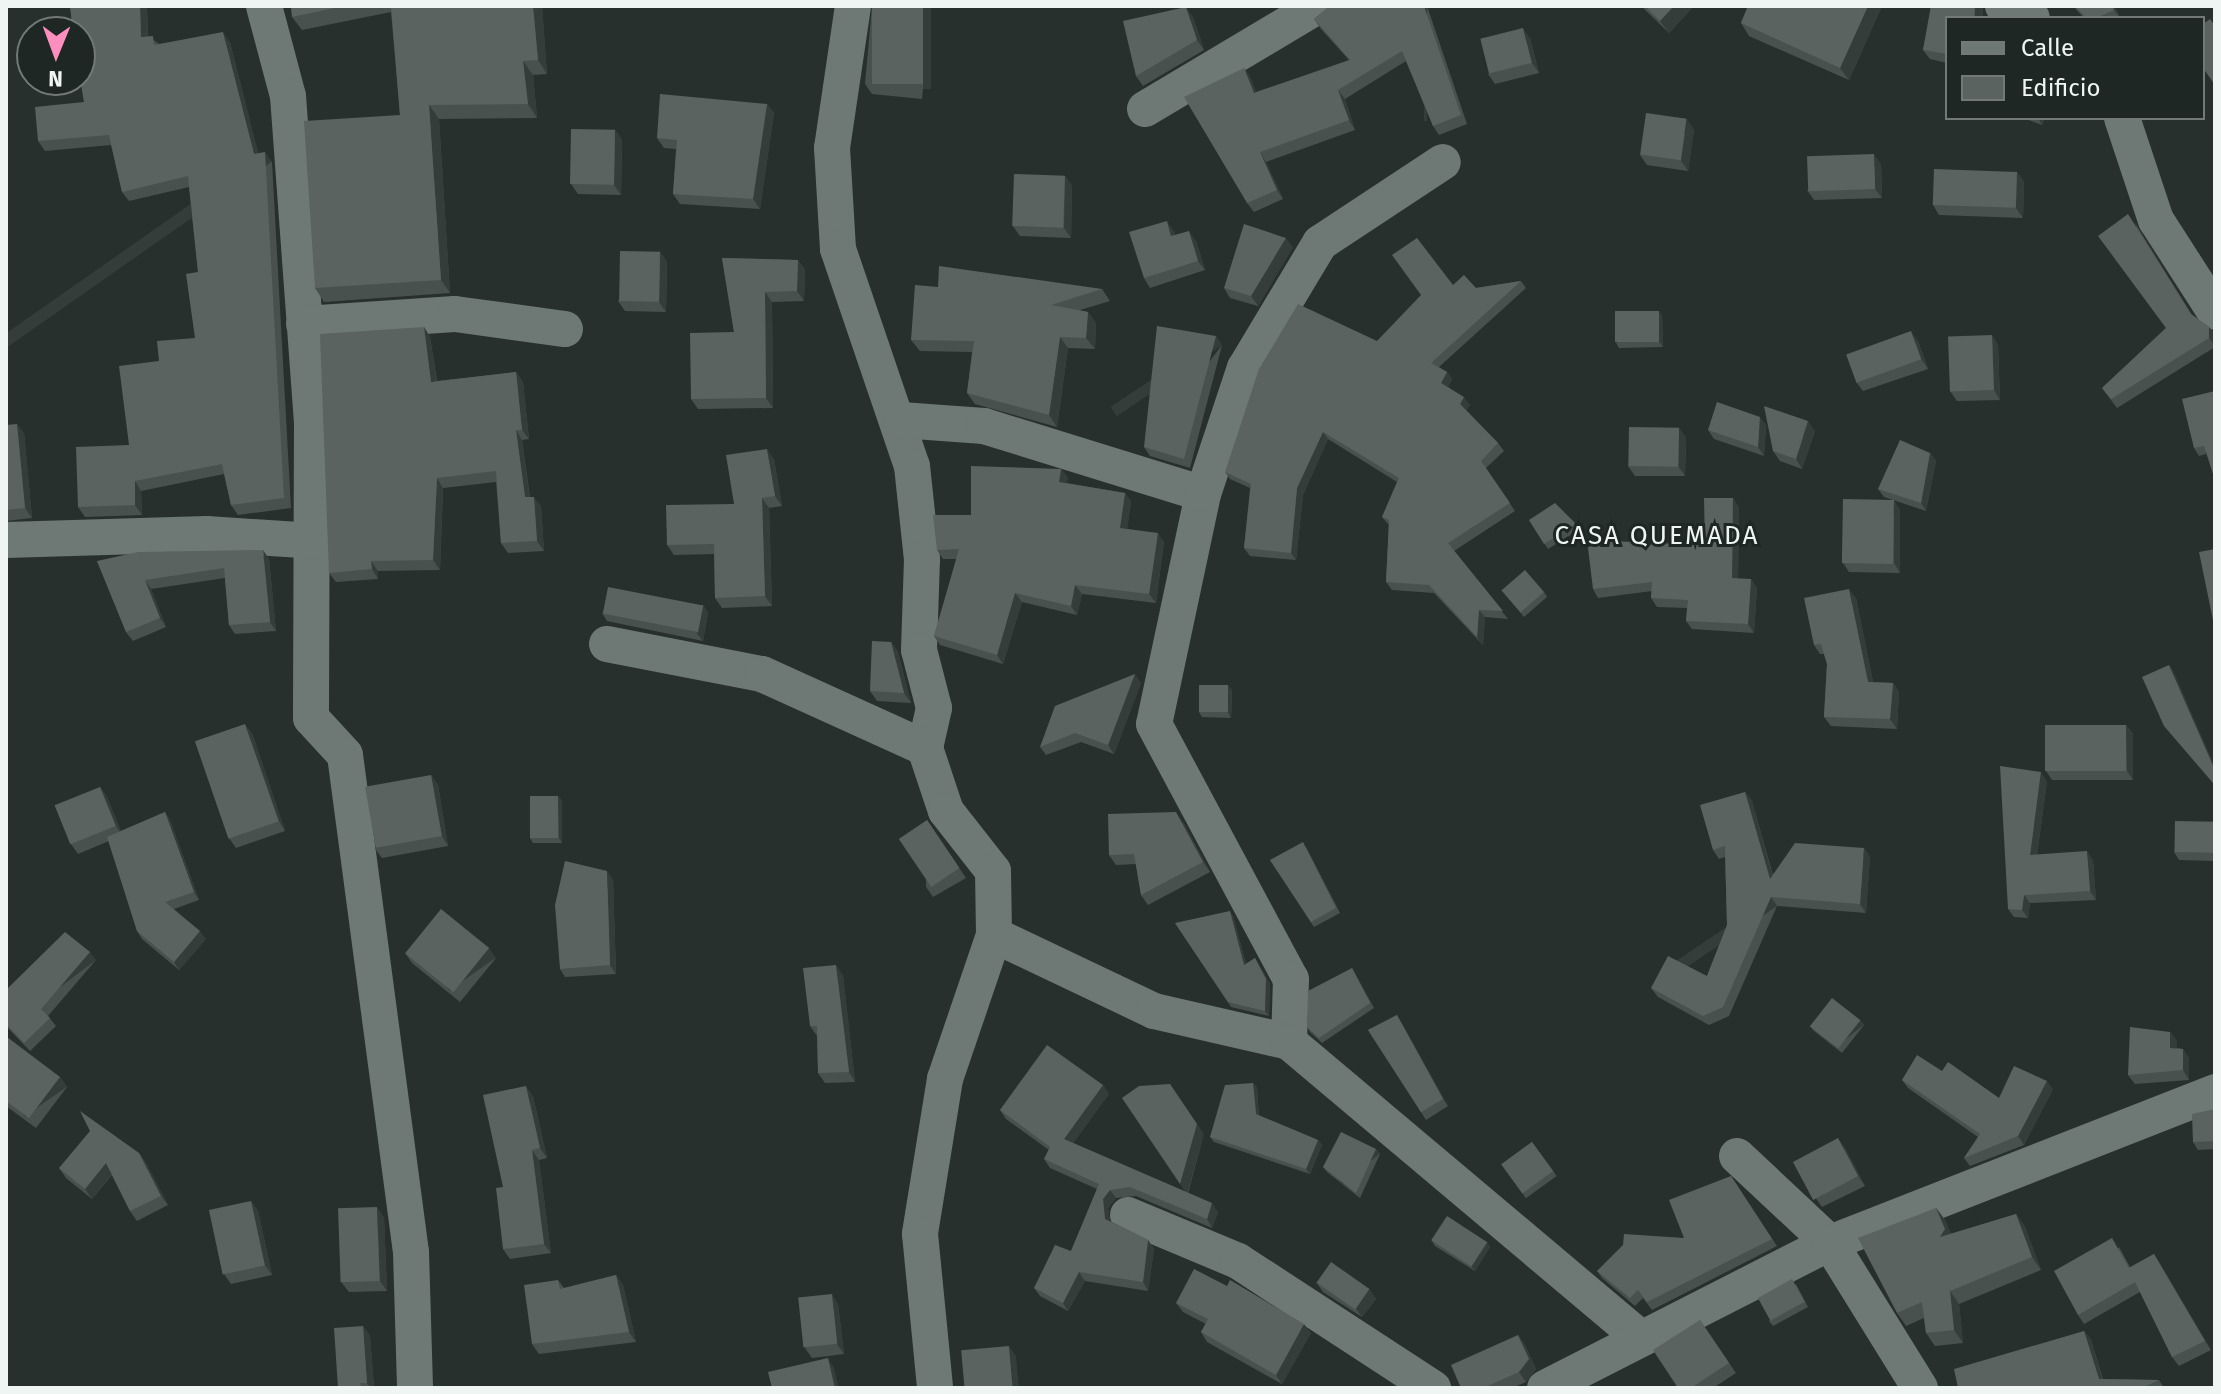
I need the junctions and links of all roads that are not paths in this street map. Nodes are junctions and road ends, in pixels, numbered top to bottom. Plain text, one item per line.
1 (264, 6) edge
2 (853, 6) edge
3 (1318, 6) edge
4 (2003, 6) edge
5 (2027, 16) edge
6 (1145, 109) dead end
7 (2123, 120) edge
8 (1443, 162) dead end
9 (2215, 312) edge
10 (304, 324) junction
11 (565, 329) dead end
12 (901, 420) junction
13 (1203, 494) junction
14 (6, 540) edge
15 (314, 541) junction
16 (607, 644) dead end
17 (925, 748) junction
18 (994, 935) junction
19 (1289, 1042) junction
20 (2215, 1092) edge
21 (1737, 1156) dead end
22 (1128, 1215) dead end
23 (1830, 1243) junction
24 (1639, 1337) junction
25 (415, 1388) edge
26 (935, 1388) edge
27 (1433, 1388) edge
28 (1545, 1388) edge
29 (1920, 1388) edge

1 - 10 street
2 - 12 street
3 - 6 street
4 - 5 street
7 - 9 street
8 - 13 street
10 - 11 street
10 - 15 street
12 - 13 street
12 - 17 street
13 - 19 street
14 - 15 street
15 - 25 street
16 - 17 street
17 - 18 street
18 - 19 street
18 - 26 street
19 - 24 street
20 - 23 street
21 - 23 street
22 - 27 street
23 - 24 street
23 - 29 street
24 - 28 street

